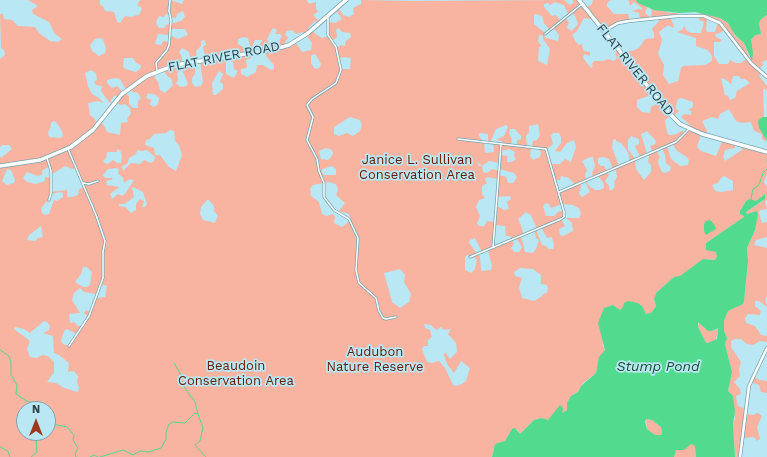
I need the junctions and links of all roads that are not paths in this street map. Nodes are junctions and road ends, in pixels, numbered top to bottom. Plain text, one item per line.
1 (170, 0) edge
2 (346, 0) edge
3 (579, 0) edge
4 (582, 4) junction
5 (328, 16) junction
6 (604, 31) junction
7 (545, 34) dead end
8 (157, 71) junction
9 (767, 77) edge
10 (689, 129) junction
11 (458, 139) dead end
12 (501, 144) junction
13 (68, 149) junction
14 (767, 152) edge
15 (47, 158) junction
16 (0, 166) edge
17 (98, 181) dead end
18 (83, 183) junction
19 (559, 192) junction
20 (49, 200) dead end
21 (493, 247) junction
22 (470, 257) dead end
23 (396, 317) dead end
24 (69, 346) dead end
25 (767, 348) edge
26 (740, 457) edge

1 - 8 street
2 - 5 main road, FLAT RIVER ROAD
3 - 4 main road, FLAT RIVER ROAD
4 - 6 main road, FLAT RIVER ROAD
4 - 7 street
5 - 8 main road, FLAT RIVER ROAD
5 - 23 street
6 - 9 street
6 - 10 main road, FLAT RIVER ROAD
8 - 13 main road, FLAT RIVER ROAD
10 - 14 main road, FLAT RIVER ROAD
10 - 19 street
11 - 12 street
12 - 19 street
12 - 21 street
13 - 15 main road, FLAT RIVER ROAD
13 - 18 street
15 - 16 main road, FLAT RIVER ROAD
15 - 20 street
17 - 18 street
18 - 24 street
19 - 21 street
21 - 22 street
25 - 26 street

